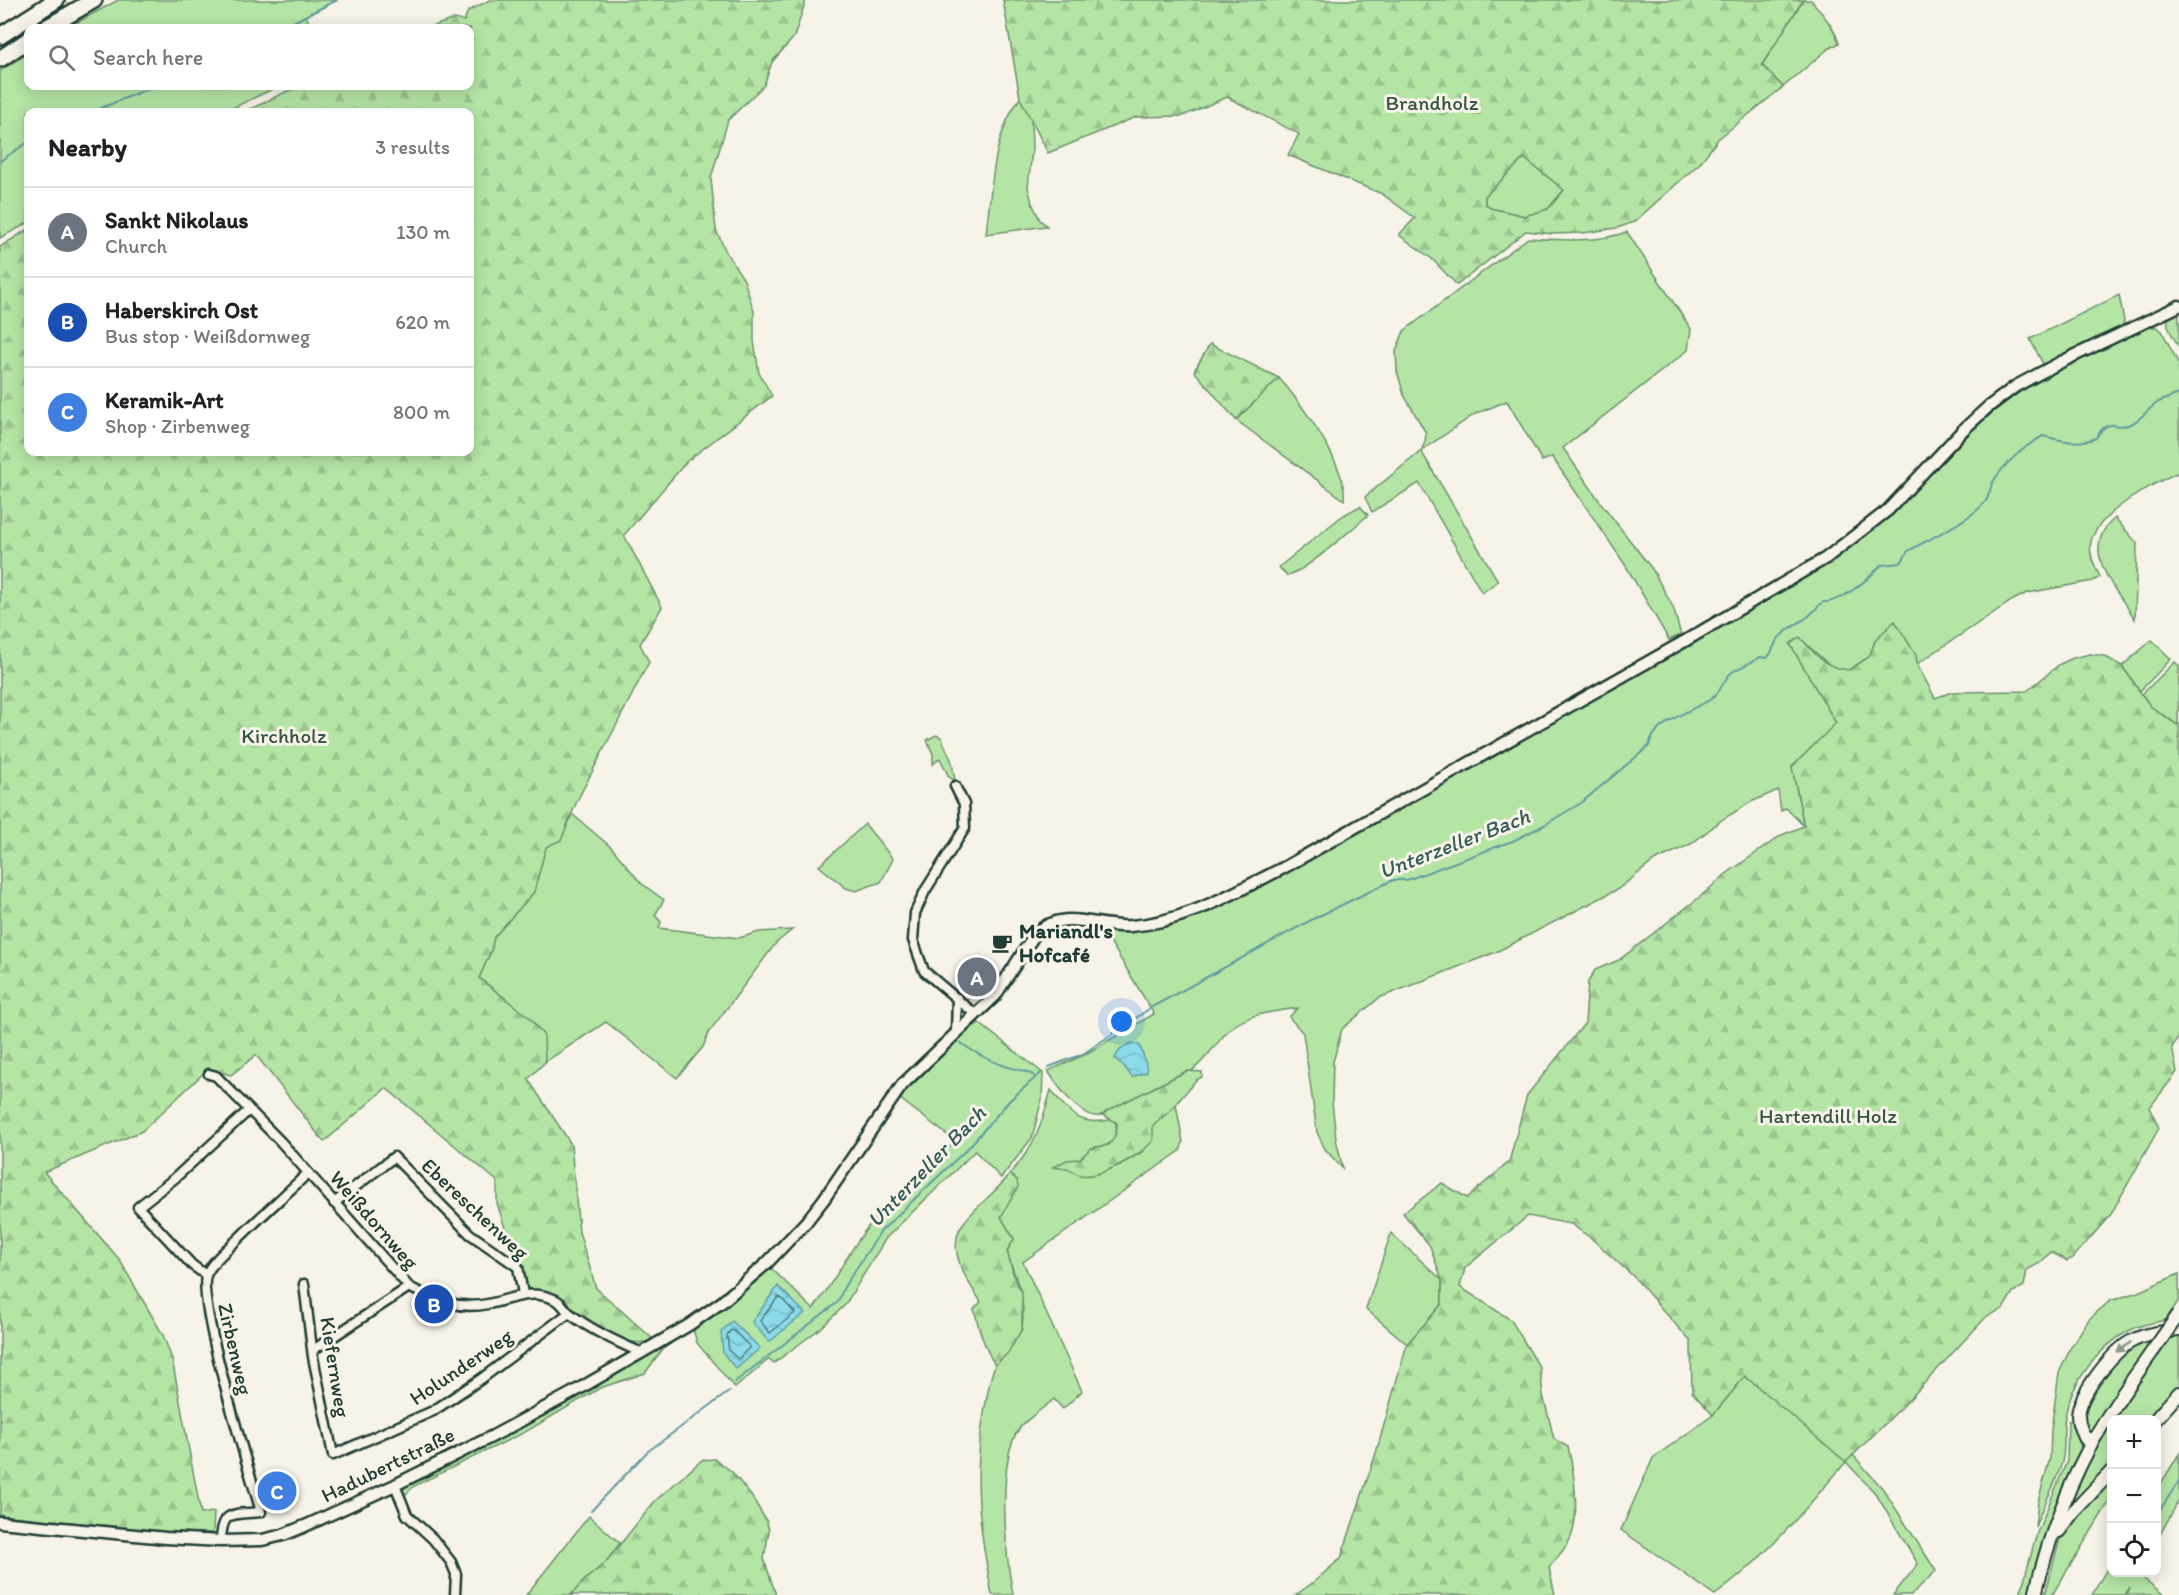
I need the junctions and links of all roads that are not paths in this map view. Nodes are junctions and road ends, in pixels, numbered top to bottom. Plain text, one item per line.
1 (56, 0) edge
2 (94, 0) edge
3 (53, 24) edge
4 (0, 36) edge
5 (24, 43) edge
6 (0, 59) edge
7 (2179, 306) edge
8 (955, 786) dead end
9 (957, 998) junction
10 (976, 1015) junction
11 (956, 1032) junction
12 (209, 1074) dead end
13 (249, 1110) junction
14 (308, 1173) junction
15 (334, 1203) junction
16 (206, 1275) junction
17 (304, 1284) dead end
18 (409, 1287) junction
19 (523, 1294) junction
20 (569, 1313) junction
21 (2179, 1314) edge
22 (2179, 1330) edge
23 (313, 1350) junction
24 (642, 1353) junction
25 (2179, 1393) edge
26 (2159, 1415) edge
27 (2091, 1445) junction
28 (333, 1455) joint
29 (2107, 1476) edge
30 (395, 1485) junction
31 (0, 1522) edge
32 (221, 1541) junction
33 (2048, 1547) junction
34 (455, 1595) edge
35 (2035, 1595) edge

1 - 4 highway
2 - 3 highway
5 - 6 highway
7 - 10 street, Hadubertstraße
8 - 9 street
9 - 10 street
9 - 11 street
10 - 11 street, Hadubertstraße
11 - 24 street, Hadubertstraße
12 - 13 street, Weißdornweg
13 - 14 street, Weißdornweg
13 - 16 street
14 - 15 street, Weißdornweg
14 - 16 street
15 - 18 street, Weißdornweg
15 - 19 street, Ebereschenweg
16 - 32 street, Zirbenweg
17 - 23 street, Kiefernweg
18 - 19 street, Weißdornweg
18 - 23 street
19 - 20 street, Weißdornweg
20 - 24 street, Weißdornweg
20 - 28 street, Holunderweg
21 - 27 main road, bridge
22 -> 27 main road
23 - 28 street, Kiefernweg
24 - 30 street, Hadubertstraße
25 - 26 main road
27 - 33 main road
29 - 33 main road
30 - 32 street, Hadubertstraße
30 - 34 street
31 - 32 street, Hadubertstraße
33 - 35 main road

